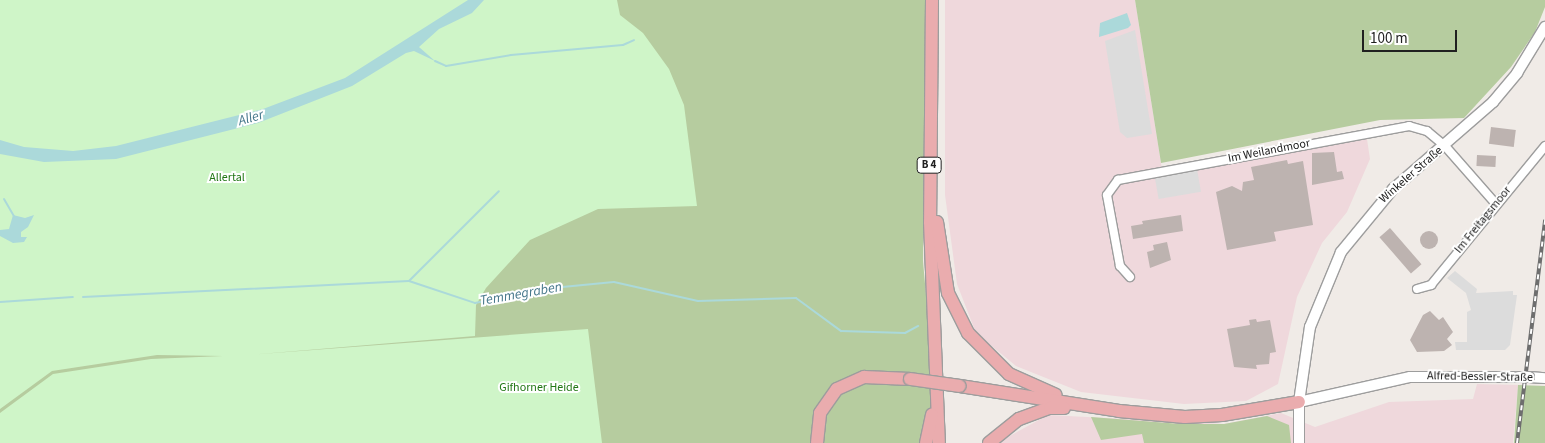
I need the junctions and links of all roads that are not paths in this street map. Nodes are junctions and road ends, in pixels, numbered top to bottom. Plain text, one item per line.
1 (932, 0) edge
2 (940, 0) edge
3 (1545, 27) edge
4 (1445, 146) junction
5 (1545, 146) edge
6 (1495, 203) junction
7 (937, 222) junction
8 (1130, 277) dead end
9 (1418, 289) dead end
10 (1545, 378) edge
11 (936, 397) junction
12 (1298, 402) junction
13 (1097, 408) junction
14 (817, 443) edge
15 (926, 443) edge
16 (939, 443) edge
17 (946, 443) edge
18 (989, 443) edge
19 (1299, 443) edge

1 - 11 highway, B 4
2 - 7 highway, B 4
3 - 4 street, Winkeler Straße
4 - 6 street, Im Weilandmoor
4 - 8 street, Im Weilandmoor
4 - 12 street, Winkeler Straße
5 - 6 street, Im Freitagsmoor
6 - 9 street, Im Freitagsmoor
7 - 13 highway
7 - 17 highway, B 4
10 - 12 street, Alfred-Bessler-Straße
11 - 15 highway
11 - 16 highway, B 4
12 - 13 highway
12 - 19 street, Winkeler Straße
13 - 14 highway, bridge
13 - 18 highway

